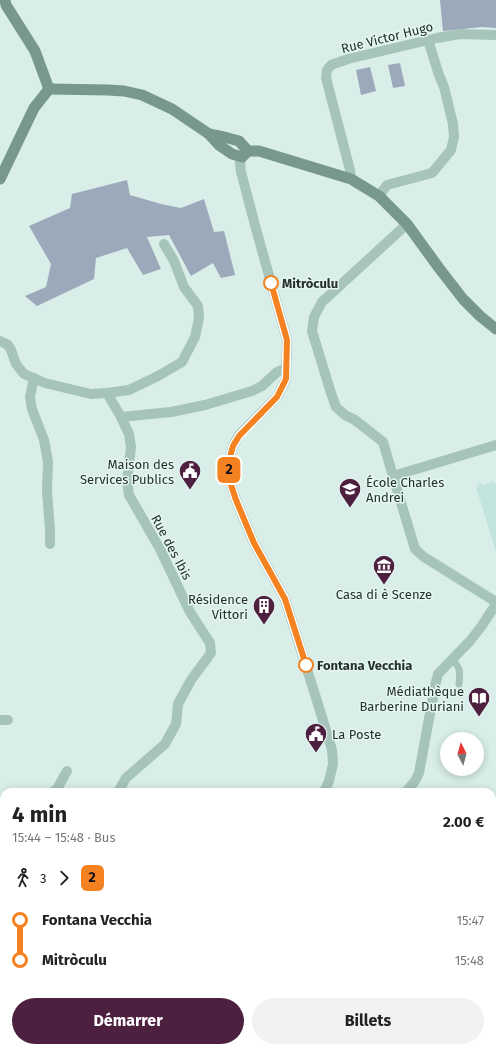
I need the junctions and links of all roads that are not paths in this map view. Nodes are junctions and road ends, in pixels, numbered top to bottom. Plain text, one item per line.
1 (5, 0) edge
2 (496, 35) edge
3 (428, 40) junction
4 (49, 89) junction
5 (245, 154) junction
6 (0, 179) edge
7 (351, 179) junction
8 (379, 196) junction
9 (407, 224) junction
10 (164, 244) dead end
11 (496, 329) edge
12 (0, 341) edge
13 (286, 368) junction
14 (34, 378) junction
15 (107, 394) junction
16 (121, 418) junction
17 (496, 445) edge
18 (393, 476) junction
19 (50, 544) dead end
20 (496, 603) edge
21 (452, 659) junction
22 (459, 684) dead end
23 (67, 771) dead end
24 (58, 788) edge
25 (120, 788) edge
26 (326, 788) edge
27 (410, 788) edge

1 - 4 main road
2 - 3 street, Rue Victor Hugo
3 - 7 street, Rue Victor Hugo
3 - 8 street
4 - 5 main road
4 - 6 main road
5 - 7 main road
5 - 13 street
7 - 8 main road
8 - 9 main road
9 - 11 main road
9 - 18 street
10 - 15 street
12 - 14 street
13 - 16 street
13 - 26 street
14 - 15 street
14 - 19 street
15 - 16 street, Rue des Ibis
16 - 25 street, Rue des Ibis
17 - 18 street
18 - 20 street
20 - 21 street
21 - 22 street
21 - 27 street
23 - 24 street

